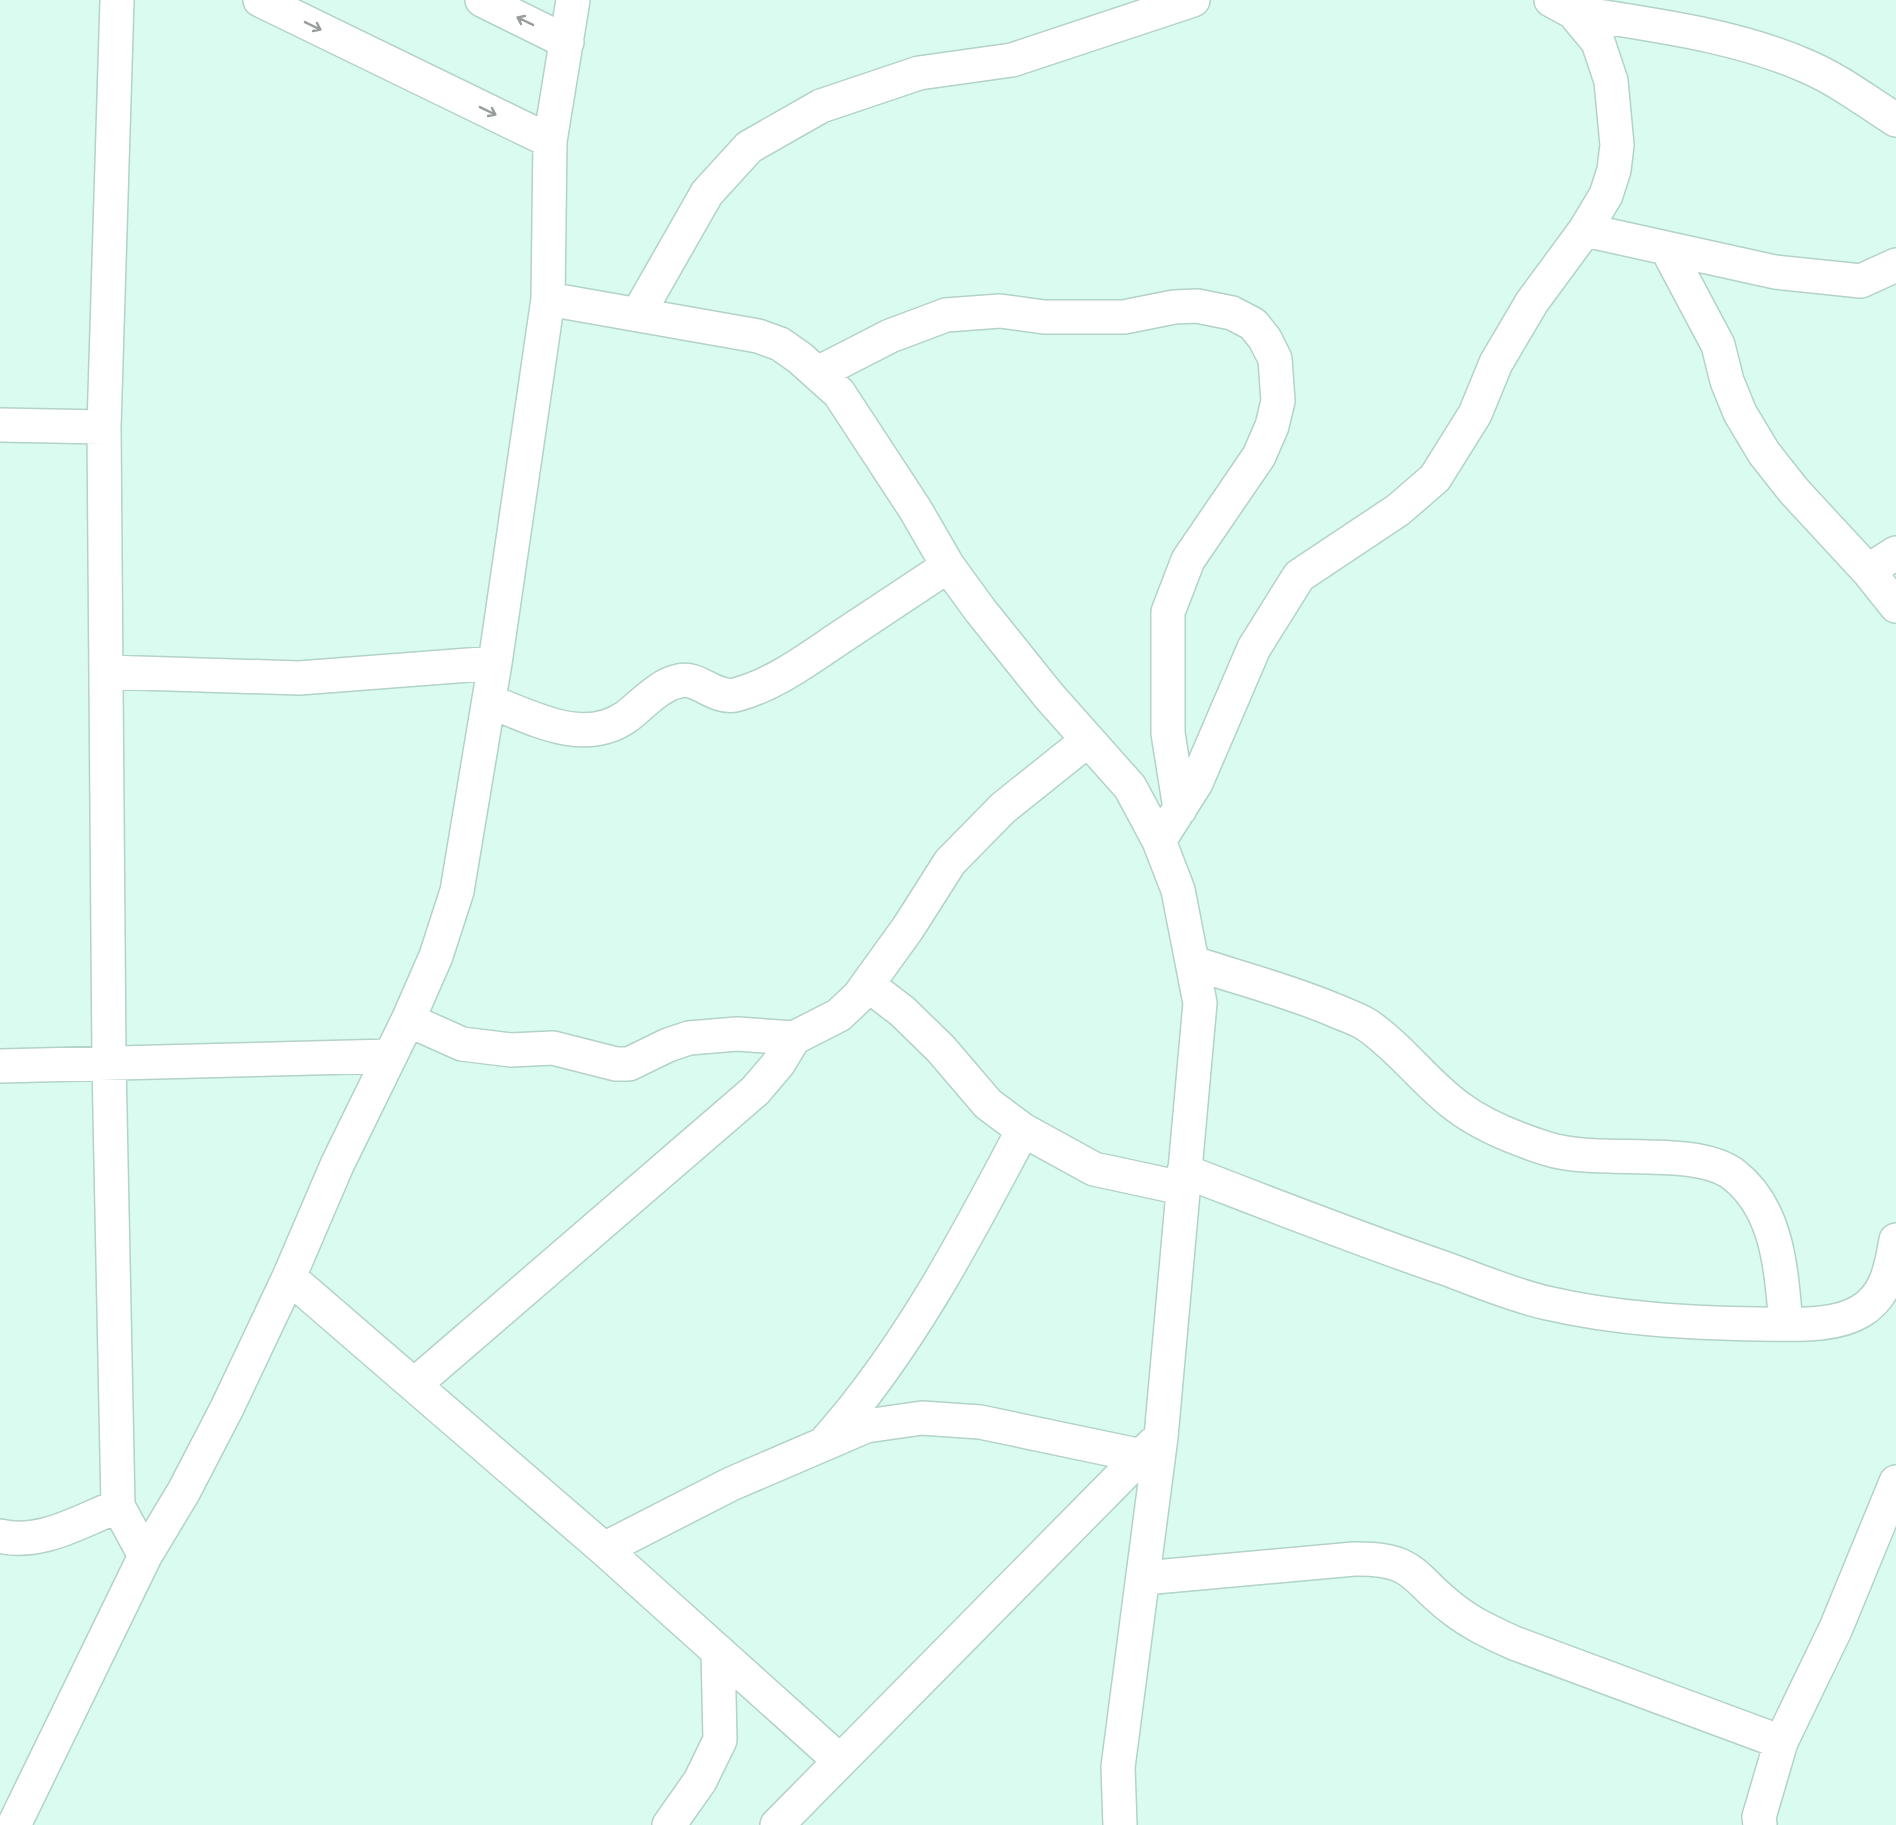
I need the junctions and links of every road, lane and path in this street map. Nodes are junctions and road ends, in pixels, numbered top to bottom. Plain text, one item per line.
1 (117, 0) edge
2 (260, 0) edge
3 (482, 0) edge
4 (573, 0) edge
5 (1192, 0) edge
6 (1585, 7) edge
7 (567, 42) junction
8 (1896, 120) edge
9 (550, 141) junction
10 (1585, 230) junction
11 (1667, 249) junction
12 (1896, 265) edge
13 (548, 299) junction
14 (638, 314) junction
15 (818, 373) junction
16 (0, 425) edge
17 (104, 427) junction
18 (1896, 553) edge
19 (948, 566) junction
20 (1868, 570) junction
21 (1896, 606) edge
22 (495, 663) junction
23 (107, 672) junction
24 (489, 701) junction
25 (1088, 741) junction
26 (1180, 809) junction
27 (1159, 841) junction
28 (1193, 963) junction
29 (868, 985) junction
30 (408, 1020) junction
31 (794, 1038) junction
32 (390, 1056) junction
33 (109, 1063) junction
34 (0, 1066) edge
35 (1023, 1130) junction
36 (1183, 1179) junction
37 (1896, 1240) edge
38 (289, 1277) junction
39 (1886, 1303) edge
40 (1786, 1324) junction
41 (414, 1385) junction
42 (825, 1442) junction
43 (1151, 1446) junction
44 (1896, 1482) edge
45 (118, 1506) junction
46 (0, 1536) edge
47 (604, 1548) junction
48 (145, 1556) junction
49 (1144, 1578) junction
50 (718, 1651) junction
51 (1781, 1742) junction
52 (840, 1761) junction
53 (14, 1825) edge
54 (669, 1825) edge
55 (777, 1825) edge
56 (1120, 1825) edge
57 (1760, 1825) edge

1 - 17 street
2 -> 9 street
7 -> 3 street
4 - 7 street
5 - 14 street
6 - 8 street
6 - 10 street
7 - 9 street
9 - 13 street
10 - 11 street
10 - 26 street
11 - 12 street
11 - 20 street
13 - 14 street
13 - 22 street
14 - 15 street
15 - 19 street
15 - 26 street
16 - 17 street
17 - 23 street
18 - 20 street
19 - 24 street
19 - 25 street
20 - 21 street
22 - 23 street
22 - 24 street
23 - 33 street
24 - 30 street
25 - 27 street
25 - 29 street
26 - 27 street
27 - 28 street
28 - 36 street
28 - 40 street
29 - 31 street
29 - 35 street
30 - 31 street
30 - 32 street
31 - 41 street
32 - 33 street
32 - 38 street
33 - 34 street
33 - 45 street
35 - 36 street
35 - 42 street
36 - 40 street
36 - 43 street
37 - 39 street
38 - 41 street
38 - 48 street
39 - 40 street
41 - 47 street
42 - 43 street
42 - 47 street
43 - 49 street
43 - 52 street
44 - 51 street
45 - 46 street
45 - 48 street
47 - 50 street
48 - 53 street
49 - 51 street
49 - 56 street
50 - 52 street
50 - 54 street
51 - 57 street
52 - 55 street

